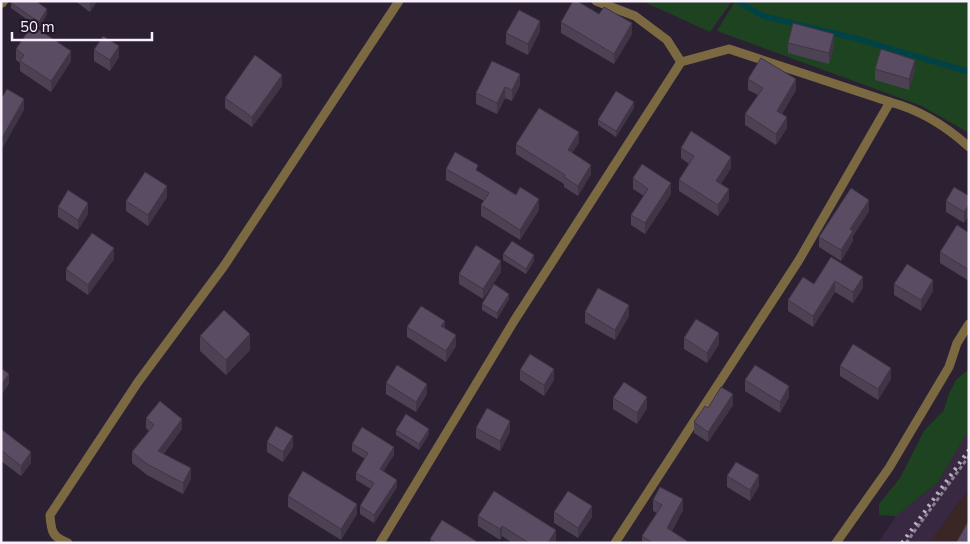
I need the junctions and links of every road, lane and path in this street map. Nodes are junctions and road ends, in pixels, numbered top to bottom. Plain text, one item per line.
1 (399, 1) edge
2 (596, 1) edge
3 (681, 62) junction
4 (890, 102) junction
5 (969, 147) edge
6 (969, 324) edge
7 (969, 456) edge
8 (68, 543) edge
9 (380, 543) edge
10 (615, 543) edge
11 (836, 543) edge
12 (906, 543) edge

1 - 8 lane
2 - 3 lane
3 - 4 lane
3 - 9 lane
4 - 5 lane
4 - 10 lane
6 - 11 lane
7 - 12 path

